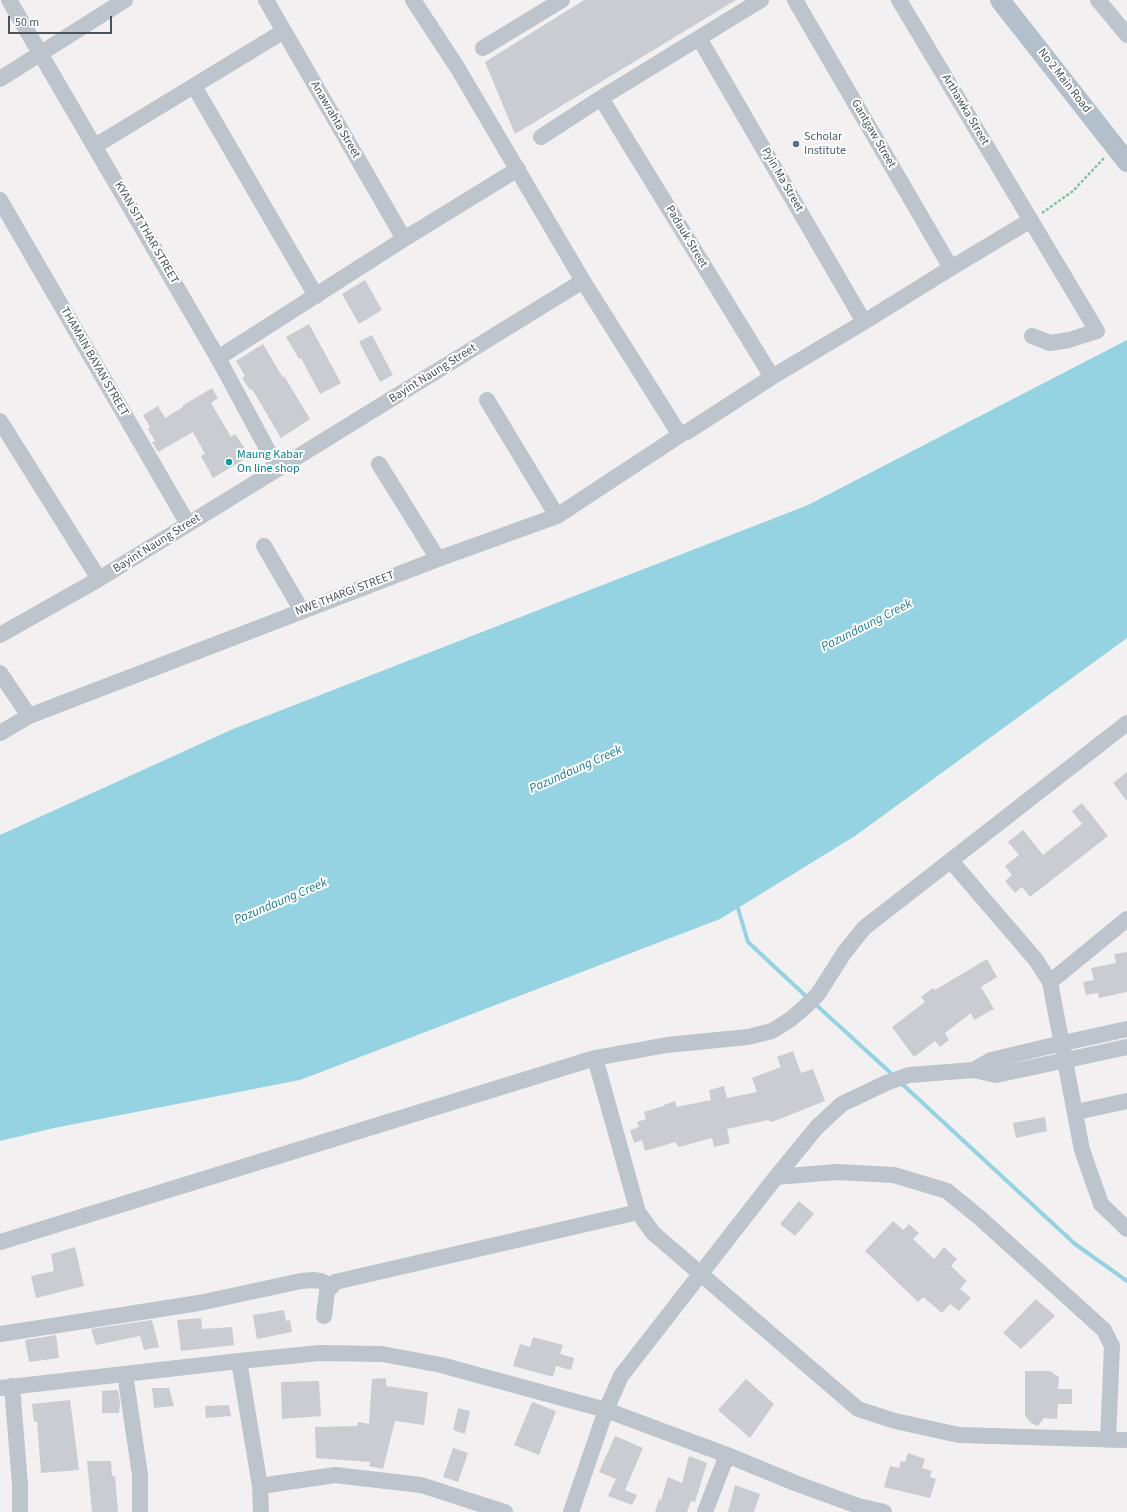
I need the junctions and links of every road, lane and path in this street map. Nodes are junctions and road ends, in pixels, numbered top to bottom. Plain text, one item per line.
1 (9, 0) edge
2 (124, 0) edge
3 (266, 0) edge
4 (413, 0) edge
5 (562, 0) edge
6 (761, 0) edge
7 (796, 0) edge
8 (899, 0) edge
9 (1000, 0) edge
10 (1098, 0) edge
11 (284, 31) junction
12 (1127, 35) edge
13 (699, 38) junction
14 (483, 48) dead end
15 (40, 53) junction
16 (0, 79) edge
17 (194, 86) junction
18 (601, 98) junction
19 (541, 137) dead end
20 (95, 146) junction
21 (1115, 146) junction
22 (1127, 162) edge
23 (518, 170) junction
24 (2, 209) edge
25 (1031, 220) junction
26 (404, 239) junction
27 (951, 268) junction
28 (583, 281) junction
29 (316, 296) junction
30 (864, 322) junction
31 (1032, 336) dead end
32 (218, 358) junction
33 (772, 377) junction
34 (487, 400) dead end
35 (0, 421) edge
36 (683, 433) junction
37 (379, 464) dead end
38 (278, 469) junction
39 (556, 516) junction
40 (188, 524) junction
41 (264, 546) dead end
42 (438, 559) junction
43 (99, 579) junction
44 (302, 611) junction
45 (0, 635) edge
46 (0, 672) edge
47 (29, 716) junction
48 (1127, 723) edge
49 (0, 733) edge
50 (951, 861) junction
51 (1127, 919) edge
52 (1050, 982) junction
53 (1127, 1030) edge
54 (1063, 1043) junction
55 (1127, 1047) edge
56 (595, 1058) junction
57 (1066, 1060) junction
58 (974, 1070) junction
59 (1127, 1101) edge
60 (1076, 1112) junction
61 (776, 1177) junction
62 (638, 1212) junction
63 (1127, 1229) edge
64 (0, 1242) edge
65 (700, 1274) junction
66 (331, 1286) junction
67 (324, 1316) dead end
68 (0, 1334) edge
69 (239, 1360) junction
70 (126, 1374) junction
71 (6, 1387) edge
72 (606, 1410) junction
73 (1108, 1440) junction
74 (1127, 1440) edge
75 (727, 1455) junction
76 (260, 1486) junction
77 (857, 1509) edge
78 (20, 1512) edge
79 (140, 1512) edge
80 (261, 1512) edge
81 (505, 1512) edge
82 (571, 1512) edge
83 (705, 1512) edge
84 (884, 1512) edge

1 - 15 street, KYAN SIT THAR STREET
2 - 15 street
3 - 11 street, Anawrahta Street
4 - 23 street
5 - 14 street
6 - 13 street
7 - 27 street, Gantgaw Street
8 - 25 street, Arthawka Street
9 - 21 main road, No 2 Main Road
10 - 12 street
11 - 17 street
11 - 26 street, Anawrahta Street
13 - 18 street
13 - 30 street, Pyin Ma Street
15 - 16 street
15 - 20 street, KYAN SIT THAR STREET
17 - 20 street
17 - 29 street
18 - 19 street
18 - 33 street, Padauk Street
20 - 32 street, KYAN SIT THAR STREET
21 - 22 main road, No 2 Main Road
21 - 25 path
23 - 26 street
23 - 28 street
24 - 40 street, THAMAIN BAYAN STREET
25 - 27 street, NWE THARGI STREET
25 - 31 street, Arthawka Street
26 - 29 street
27 - 30 street, NWE THARGI STREET
28 - 36 street
28 - 38 street, Bayint Naung Street
29 - 32 street
30 - 33 street, NWE THARGI STREET
32 - 38 street, KYAN SIT THAR STREET
33 - 36 street, NWE THARGI STREET
34 - 39 street
35 - 43 street
36 - 39 street, NWE THARGI STREET
37 - 42 street
38 - 40 street, Bayint Naung Street
39 - 42 street, NWE THARGI STREET
40 - 43 street, Bayint Naung Street
41 - 44 street
42 - 44 street, NWE THARGI STREET
43 - 45 street, Bayint Naung Street
44 - 47 street, NWE THARGI STREET
46 - 47 street
47 - 49 street, NWE THARGI STREET
48 - 50 street
50 - 52 street
50 - 56 street
51 - 52 street
52 - 54 street
53 - 54 street
54 - 57 street
54 - 58 street
55 - 57 street
56 - 62 street
56 - 64 street
57 - 58 street
57 - 60 street
58 - 61 street
59 - 60 street
60 - 63 street
61 - 65 street
61 - 73 street
62 - 65 street
62 - 66 street
65 - 72 street
65 - 73 street
66 - 67 street
66 - 68 street
69 - 70 street
69 - 72 street
69 - 76 street
70 - 71 street
70 - 79 street
71 - 78 street
72 - 75 street
72 - 82 street
73 - 74 street
75 - 77 street
75 - 83 street
76 - 80 street
76 - 81 street
77 - 84 street

